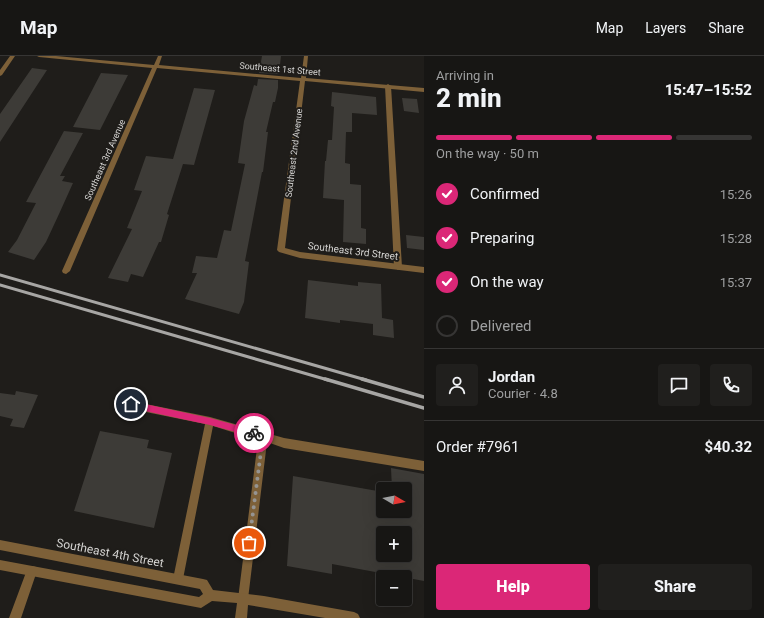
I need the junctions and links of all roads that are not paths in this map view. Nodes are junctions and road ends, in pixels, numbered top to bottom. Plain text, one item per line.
1 (13, 56) edge
2 (39, 56) edge
3 (160, 56) edge
4 (306, 56) edge
5 (156, 66) junction
6 (0, 74) edge
7 (303, 79) junction
8 (388, 86) junction
9 (424, 90) edge
10 (281, 250) joint
11 (398, 267) junction
12 (424, 270) edge
13 (66, 271) dead end
14 (131, 404) dead end
15 (210, 421) junction
16 (263, 436) junction
17 (424, 466) edge
18 (0, 545) edge
19 (0, 566) edge
20 (32, 571) junction
21 (178, 579) junction
22 (210, 595) junction
23 (243, 599) junction
24 (15, 618) edge
25 (241, 618) edge
26 (354, 618) edge

1 - 6 street
2 - 5 street, Southeast 1st Street
3 - 5 street, Southeast 3rd Avenue
4 - 7 street, Southeast 2nd Avenue
5 - 7 street, Southeast 1st Street
5 - 13 street, Southeast 3rd Avenue
7 - 8 street, Southeast 1st Street
7 - 10 street, Southeast 2nd Avenue
8 - 9 street, Southeast 1st Street
8 - 11 street
10 - 11 street, Southeast 3rd Street
11 - 12 street, Southeast 3rd Street
14 - 15 street
15 - 16 street
15 - 21 street
16 - 17 street
16 - 23 street
18 - 21 street, Southeast 4th Street
19 - 20 street
20 - 22 street
20 - 24 street
21 - 22 street, Southeast 4th Street
22 - 23 street
23 - 25 street
23 - 26 street

